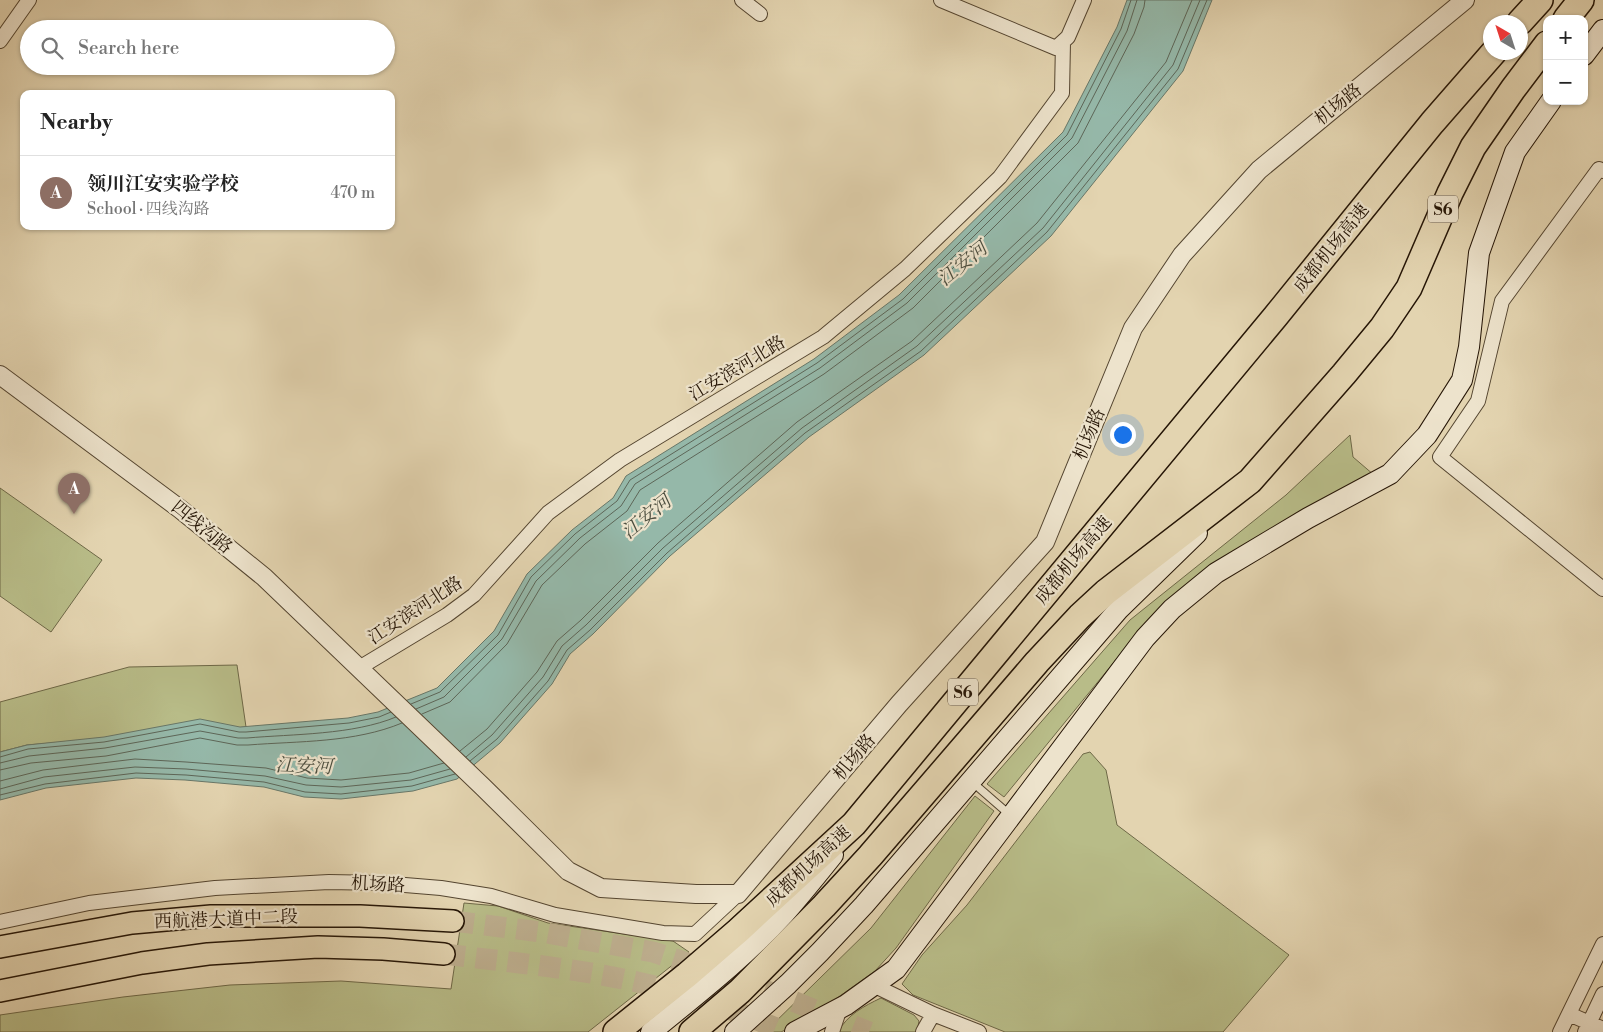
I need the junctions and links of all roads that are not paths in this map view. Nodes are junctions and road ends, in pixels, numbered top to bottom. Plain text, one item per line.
1 (29, 0) edge
2 (742, 0) edge
3 (941, 0) edge
4 (1084, 0) edge
5 (1465, 0) edge
6 (1540, 0) edge
7 (1581, 0) edge
8 (760, 14) dead end
9 (1526, 15) edge
10 (1569, 15) edge
11 (1603, 30) edge
12 (0, 42) edge
13 (1064, 42) junction
14 (1543, 49) edge
15 (1588, 50) edge
16 (1487, 60) edge
17 (1548, 105) edge
18 (1603, 171) edge
19 (0, 375) edge
20 (1250, 481) junction
21 (1603, 589) edge
22 (359, 668) junction
23 (979, 788) dead end
24 (1010, 816) junction
25 (854, 824) junction
26 (738, 894) junction
27 (453, 921) tunnel mouth
28 (0, 922) edge
29 (1603, 944) edge
30 (0, 947) edge
31 (444, 954) tunnel mouth
32 (788, 984) junction
33 (873, 986) junction
34 (0, 991) edge
35 (1603, 994) edge
36 (840, 1008) junction
37 (933, 1014) junction
38 (1569, 1014) junction
39 (1587, 1028) edge
40 (1603, 1030) edge
41 (616, 1032) edge
42 (651, 1032) edge
43 (692, 1032) edge
44 (735, 1032) edge
45 (746, 1032) edge
46 (795, 1032) edge
47 (832, 1032) edge
48 (924, 1032) edge
49 (979, 1032) edge
50 (1560, 1032) edge

1 - 12 street
2 - 8 street
3 - 13 street
4 - 13 street
5 - 26 street, 机场路
6 - 9 highway
7 - 10 highway
11 - 15 main road
13 - 22 street, 江安滨河北路
14 - 20 highway, 成都机场高速 / S6
16 - 25 highway, 成都机场高速 / S6
17 - 24 main road
18 - 21 street
19 - 22 street, 四线沟路
20 - 32 main road
20 - 43 highway, 成都机场高速 / S6
22 - 26 street, 四线沟路
23 - 24 lane
24 - 33 main road
25 - 41 highway, 成都机场高速 / S6
25 - 42 main road
26 - 28 street, 机场路
27 - 30 main road, 西航港大道中二段
29 - 38 street
31 - 34 main road, 西航港大道中二段
32 - 44 main road
32 - 45 main road
33 - 36 main road
33 - 37 street
35 - 39 street
36 - 46 main road
36 - 47 street
37 - 48 street
37 - 49 street
38 - 39 street
38 - 50 street
39 - 40 street

